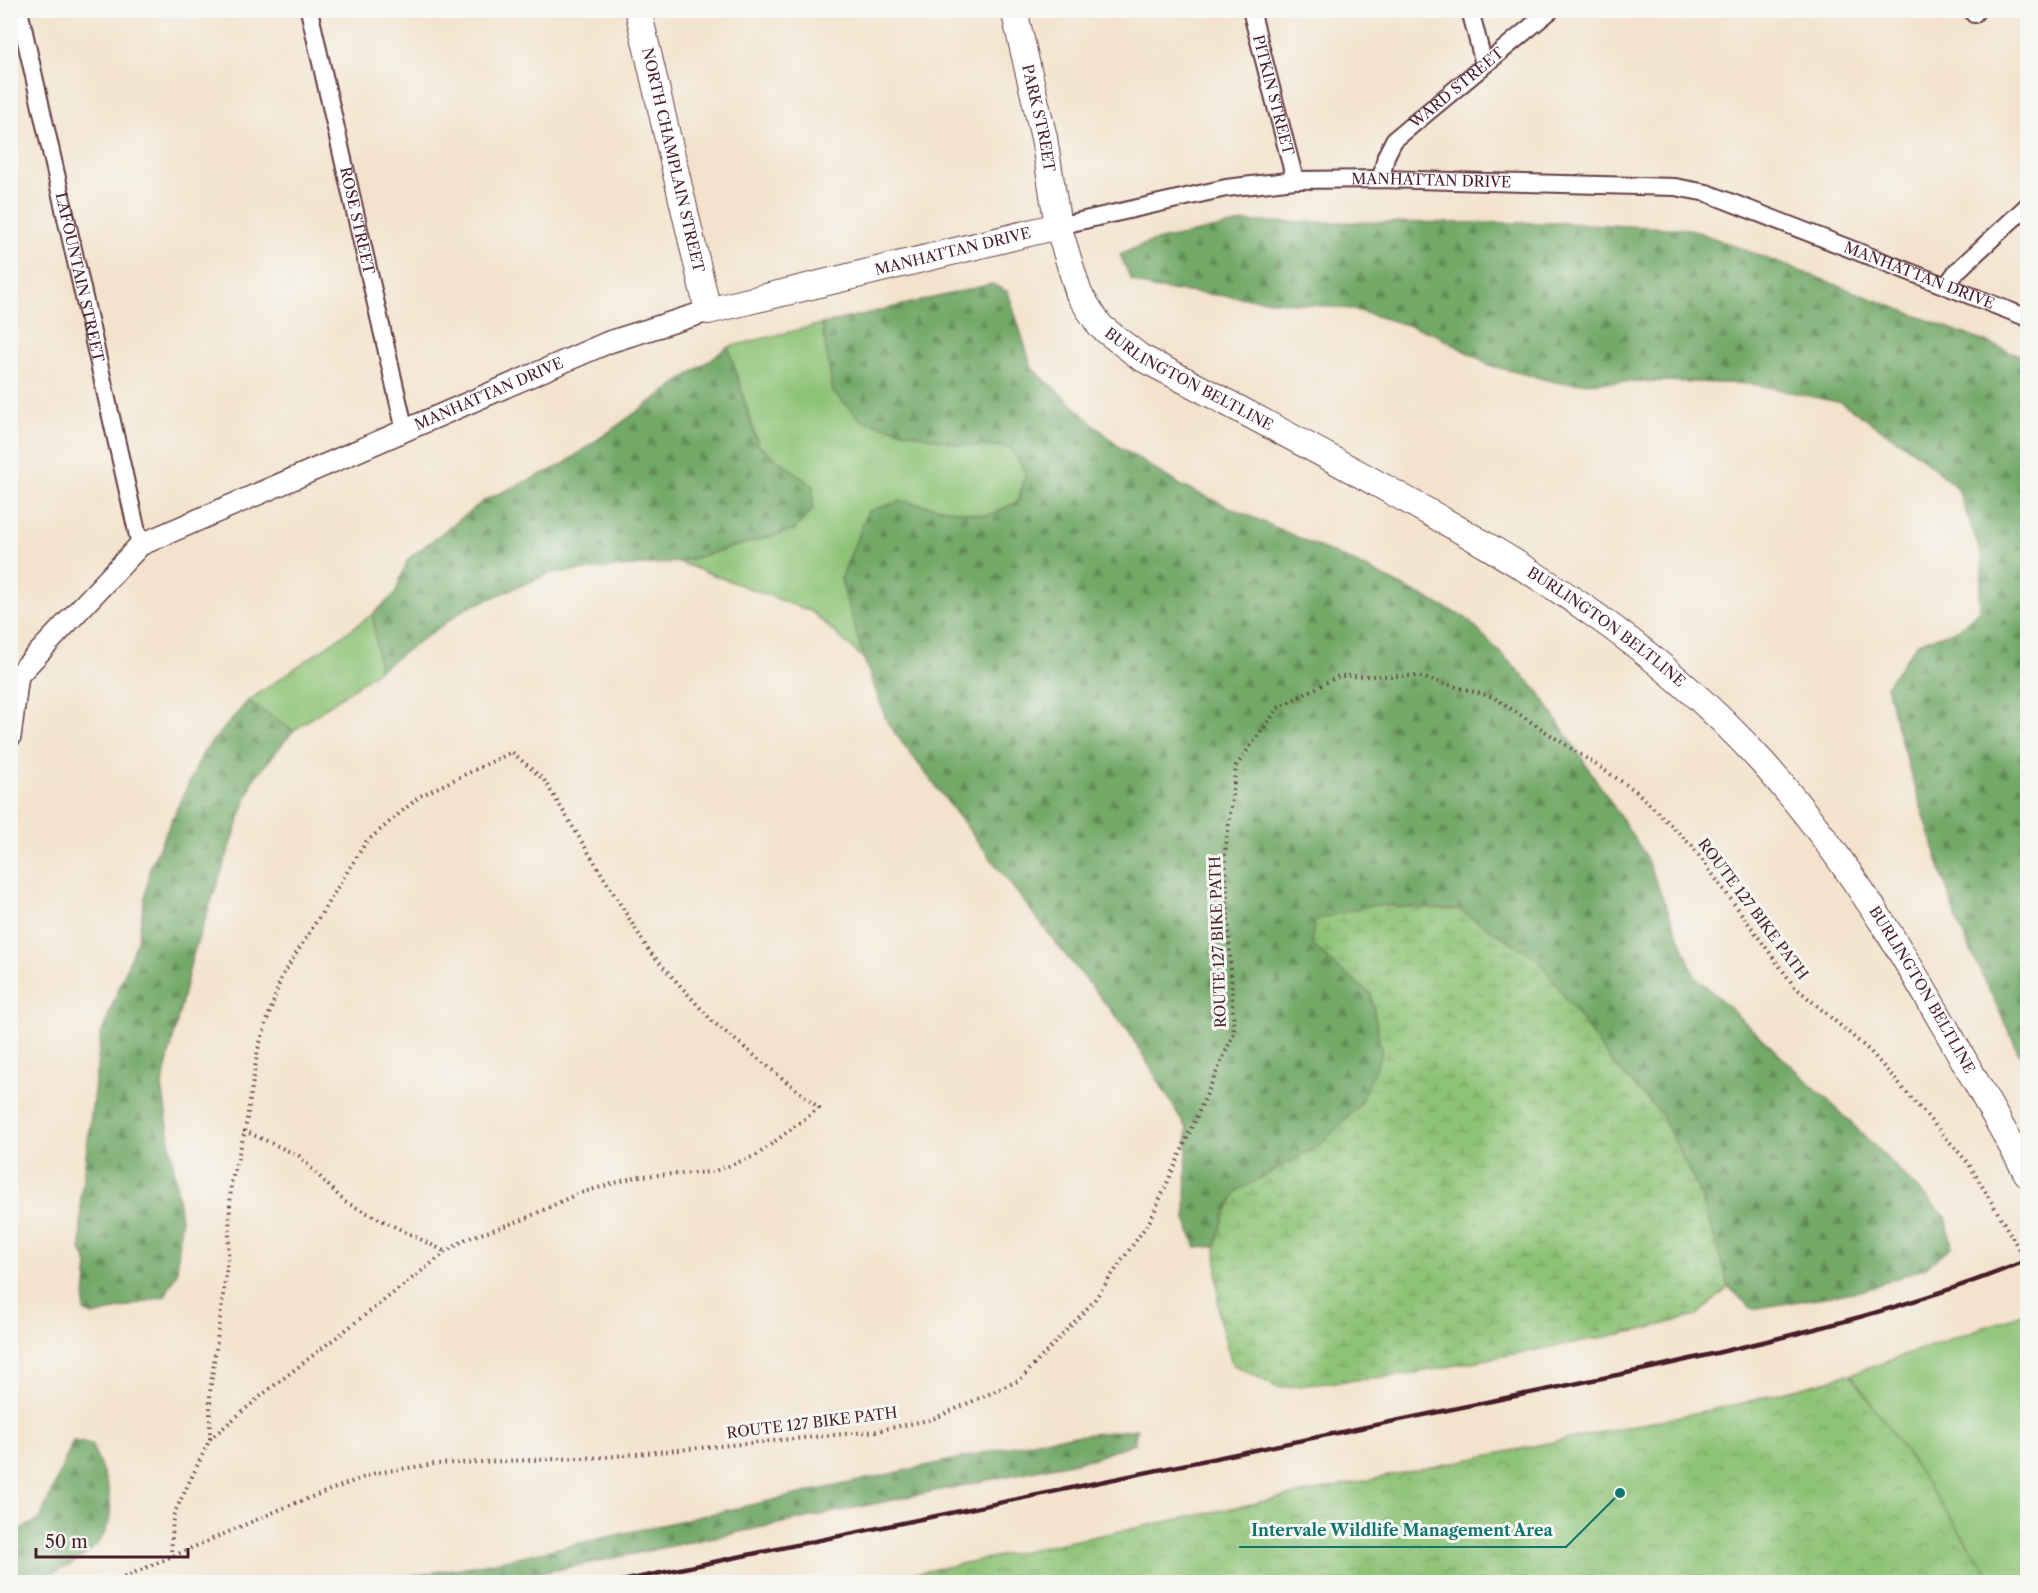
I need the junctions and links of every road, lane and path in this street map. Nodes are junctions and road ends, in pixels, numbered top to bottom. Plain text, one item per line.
1 (19, 10) edge
2 (309, 10) edge
3 (638, 10) edge
4 (1014, 10) edge
5 (1251, 10) edge
6 (1470, 10) edge
7 (1551, 10) edge
8 (1484, 64) junction
9 (1381, 179) junction
10 (1295, 180) junction
11 (2028, 205) edge
12 (1058, 226) junction
13 (1946, 286) junction
14 (708, 311) junction
15 (2028, 318) edge
16 (405, 431) junction
17 (140, 545) junction
18 (14, 672) edge
19 (10, 737) edge
20 (244, 1131) junction
21 (2028, 1175) edge
22 (446, 1252) junction
23 (2028, 1266) edge
24 (210, 1439) junction
25 (171, 1557) junction
26 (113, 1582) edge

1 - 17 street, LAFOUNTAIN STREET
2 - 16 street, ROSE STREET
3 - 14 main road, NORTH CHAMPLAIN STREET
4 - 12 main road, PARK STREET
5 - 10 street, PITKIN STREET
6 - 8 street
7 - 8 street, WARD STREET
8 - 9 street, WARD STREET
9 - 10 street, MANHATTAN DRIVE
9 - 13 street, MANHATTAN DRIVE
10 - 12 street, MANHATTAN DRIVE
11 - 13 street
12 - 14 main road, MANHATTAN DRIVE
12 - 21 main road, BURLINGTON BELTLINE
13 - 15 street, MANHATTAN DRIVE
14 - 16 street, MANHATTAN DRIVE
16 - 17 street, MANHATTAN DRIVE
17 - 18 street, MANHATTAN DRIVE
18 - 19 street, MANHATTAN DRIVE
20 - 22 path
20 - 22 path
20 - 24 path
22 - 24 path
23 - 25 path, ROUTE 127 BIKE PATH, bridge
24 - 25 path
25 - 26 path, ROUTE 127 BIKE PATH

